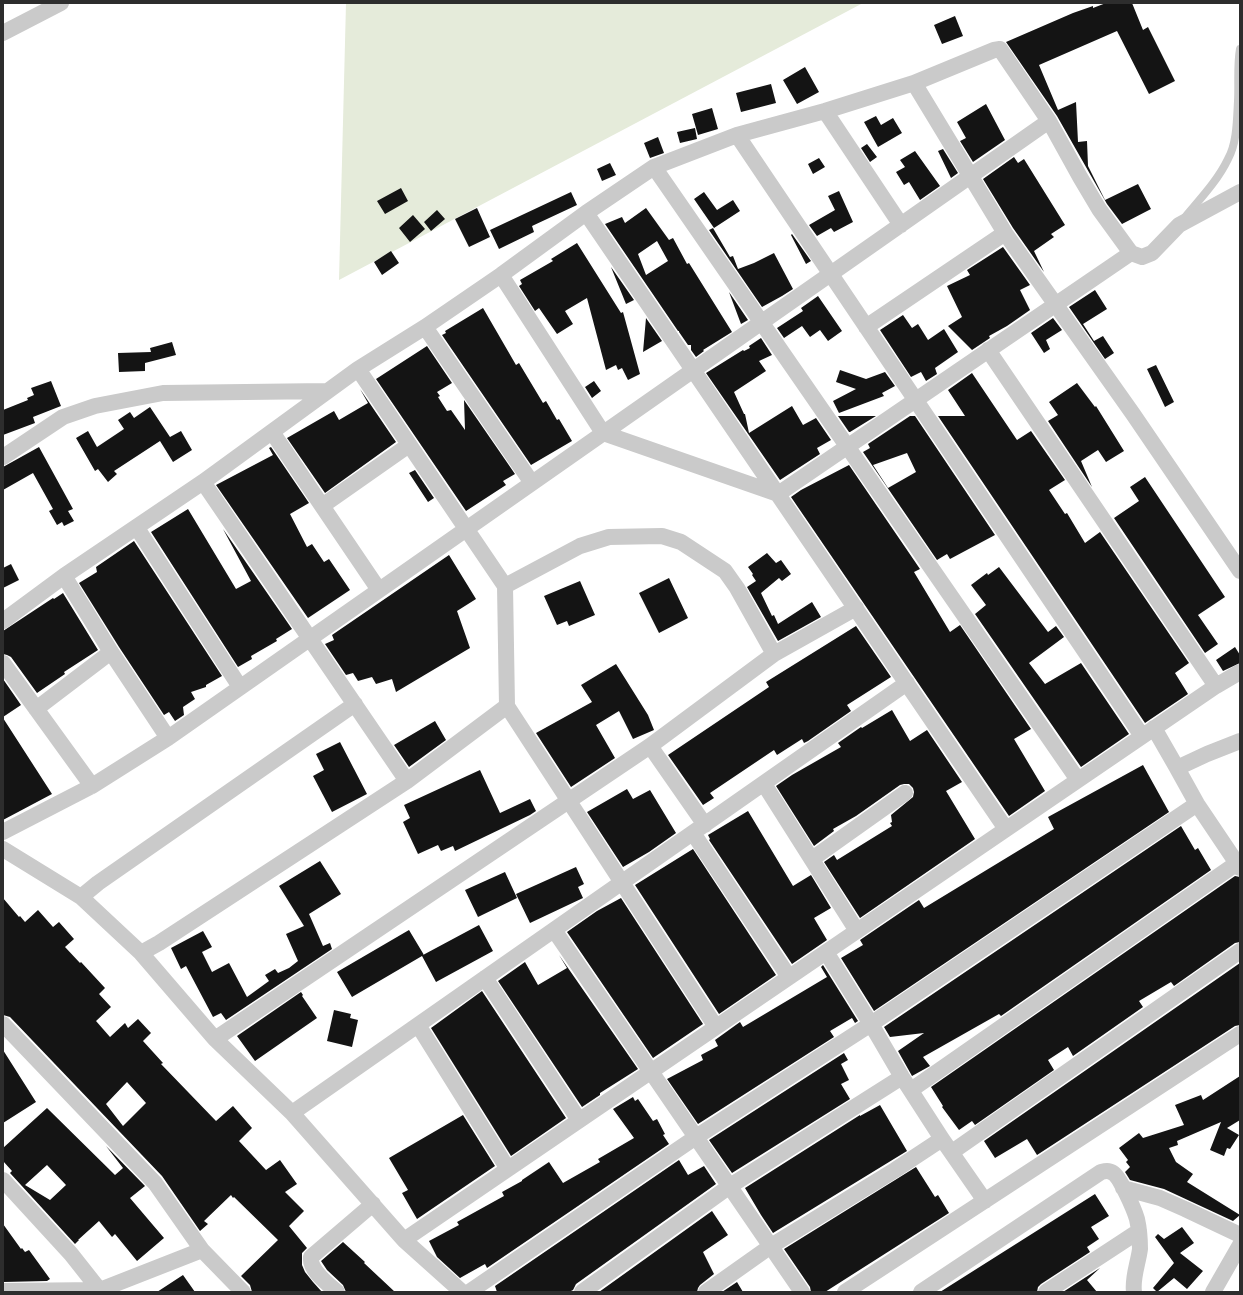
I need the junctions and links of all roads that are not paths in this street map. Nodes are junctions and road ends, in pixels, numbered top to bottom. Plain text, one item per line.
1 (61, 3) edge
2 (3, 33) edge
3 (1240, 49) edge
4 (914, 83) junction
5 (825, 111) junction
6 (1049, 121) junction
7 (737, 135) junction
8 (654, 167) junction
9 (970, 176) junction
10 (1240, 192) edge
11 (586, 213) junction
12 (900, 225) junction
13 (1179, 225) junction
14 (1004, 233) junction
15 (1131, 253) junction
16 (830, 274) junction
17 (501, 275) junction
18 (1056, 304) junction
19 (762, 322) junction
20 (425, 327) junction
21 (866, 327) junction
22 (988, 350) junction
23 (358, 370) junction
24 (693, 370) junction
25 (328, 391) junction
26 (915, 400) junction
27 (272, 432) junction
28 (603, 433) junction
29 (409, 445) junction
30 (847, 446) junction
31 (3, 457) edge
32 (203, 482) junction
33 (532, 483) junction
34 (778, 494) junction
35 (322, 506) junction
36 (137, 528) junction
37 (466, 529) junction
38 (1240, 571) edge
39 (64, 576) junction
40 (505, 586) junction
41 (379, 590) junction
42 (856, 608) junction
43 (3, 621) edge
44 (310, 638) junction
45 (111, 652) junction
46 (774, 654) junction
47 (3, 663) edge
48 (1240, 672) edge
49 (907, 683) junction
50 (1216, 686) junction
51 (240, 687) junction
52 (355, 704) junction
53 (507, 706) junction
54 (36, 709) junction
55 (1148, 732) junction
56 (168, 738) junction
57 (1240, 741) edge
58 (650, 746) junction
59 (1177, 768) junction
60 (407, 780) junction
61 (1078, 780) junction
62 (764, 784) junction
63 (92, 786) junction
64 (905, 793) dead end
65 (569, 801) junction
66 (1197, 804) junction
67 (1006, 828) junction
68 (699, 829) junction
69 (3, 832) edge
70 (3, 849) edge
71 (812, 859) junction
72 (1239, 864) edge
73 (623, 882) junction
74 (80, 897) junction
75 (554, 930) junction
76 (857, 930) junction
77 (1240, 951) edge
78 (141, 952) junction
79 (826, 952) junction
80 (789, 977) junction
81 (485, 978) junction
82 (3, 1024) edge
83 (871, 1024) junction
84 (418, 1025) junction
85 (716, 1027) junction
86 (1240, 1034) edge
87 (215, 1039) junction
88 (651, 1071) junction
89 (907, 1083) junction
90 (292, 1113) junction
91 (579, 1120) junction
92 (696, 1137) junction
93 (942, 1139) junction
94 (952, 1152) junction
95 (508, 1169) junction
96 (3, 1180) edge
97 (730, 1186) junction
98 (1123, 1188) junction
99 (985, 1201) junction
100 (373, 1204) junction
101 (1139, 1231) junction
102 (1240, 1235) edge
103 (404, 1240) junction
104 (1240, 1245) edge
105 (771, 1246) junction
106 (202, 1250) junction
107 (3, 1291) edge
108 (34, 1291) edge
109 (101, 1291) edge
110 (243, 1292) edge
111 (337, 1292) edge
112 (462, 1292) edge
113 (469, 1292) edge
114 (582, 1292) edge
115 (706, 1292) edge
116 (802, 1292) edge
117 (845, 1292) edge
118 (920, 1292) edge
119 (1046, 1292) edge
120 (1134, 1292) edge
121 (1213, 1292) edge

1 - 2 street
3 - 13 lane
4 - 5 street
4 - 6 street
4 - 9 street
5 - 7 street
5 - 12 street
6 - 9 street
6 - 15 street
7 - 8 street
7 - 16 street
8 - 11 street
8 - 19 street
9 - 12 street
9 - 14 street
10 - 13 street
11 - 17 street
11 - 24 street
12 - 16 street
13 - 15 street
14 - 18 street
14 - 21 street
15 - 18 street
16 - 19 street
16 - 21 street
17 - 20 street
17 - 28 street
18 - 22 street
18 - 38 street
19 - 24 street
19 - 30 street
20 - 23 street
20 - 33 street
21 - 26 street
22 - 26 street
22 - 50 street
23 - 25 street
23 - 29 street
24 - 28 street
24 - 34 street
25 - 27 street
25 - 31 street
26 - 30 street
26 - 55 street
27 - 32 street
27 - 35 street
28 - 33 street
28 - 34 street
29 - 35 street
29 - 37 street
30 - 34 street
30 - 61 street
32 - 36 street
32 - 44 street
33 - 37 street
34 - 42 street
35 - 41 street
36 - 39 street
36 - 51 street
37 - 40 street
37 - 41 street
39 - 43 street
39 - 45 street
40 - 46 street
40 - 53 street
41 - 44 street
42 - 46 street
42 - 49 street
44 - 51 street
44 - 52 street
45 - 54 street
45 - 56 street
46 - 58 street
47 - 54 street
48 - 50 street
49 - 62 street
49 - 67 street
50 - 55 street
51 - 56 street
52 - 60 street
52 - 74 street
53 - 60 street
53 - 65 street
54 - 63 street
55 - 59 street
55 - 61 street
56 - 63 street
57 - 59 street
58 - 65 street
58 - 68 street
59 - 66 street
60 - 78 street
61 - 67 street
62 - 68 street
62 - 71 street
63 - 69 street
64 - 71 street
65 - 73 street
65 - 87 street
66 - 72 street
66 - 83 street
67 - 76 street
68 - 73 street
68 - 80 street
70 - 74 street
71 - 76 street
72 - 89 street
73 - 75 street
73 - 85 street
74 - 78 street
75 - 81 street
75 - 88 street
76 - 79 street
77 - 94 street
78 - 87 street
79 - 80 street
79 - 83 street
80 - 85 street
81 - 84 street
81 - 91 street
82 - 106 street
83 - 89 street
83 - 92 street
84 - 90 street
84 - 95 street
85 - 88 street
86 - 99 street
87 - 90 street
88 - 91 street
88 - 92 street
89 - 93 street
89 - 97 street
90 - 100 street
91 - 95 street
92 - 97 street
92 - 113 street
93 - 94 street
93 - 105 street
94 - 99 street
95 - 103 street
96 - 109 street
97 - 105 street
97 - 114 street
98 - 101 street
98 - 102 street
98 - 118 street
99 - 117 street
100 - 103 street
100 - 111 street
101 - 119 street
101 - 120 street
103 - 112 street
104 - 121 street
105 - 115 street
105 - 116 street
106 - 109 street
106 - 110 street
107 - 108 street
108 - 109 street

